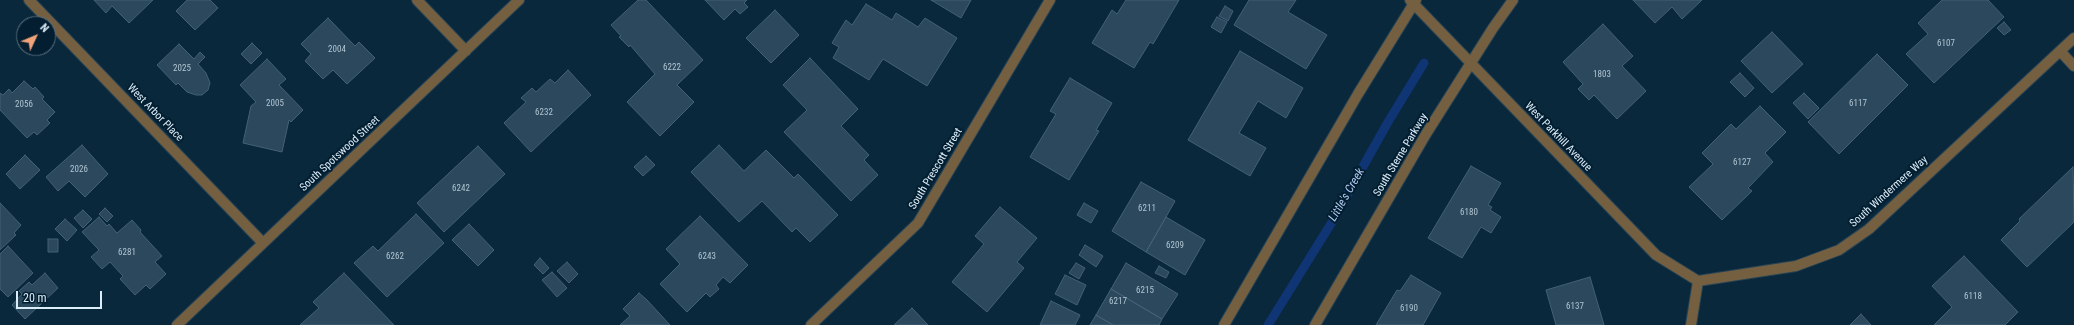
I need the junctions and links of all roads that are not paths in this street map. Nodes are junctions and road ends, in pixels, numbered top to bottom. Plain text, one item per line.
1 (29, 0) edge
2 (417, 0) edge
3 (519, 0) edge
4 (1050, 0) edge
5 (1514, 0) edge
6 (1413, 1) edge
7 (2074, 38) edge
8 (466, 51) junction
9 (2060, 51) junction
10 (1471, 64) junction
11 (2074, 66) edge
12 (263, 243) junction
13 (1698, 281) junction
14 (178, 325) edge
15 (811, 325) edge
16 (1224, 325) edge
17 (1315, 325) edge
18 (1691, 325) edge

1 - 12 street, West Arbor Place
2 - 8 street
3 - 8 street, South Spotswood Street
4 - 15 street, South Prescott Street
5 - 10 street, South Sterne Parkway
6 - 10 street, West Parkhill Avenue
6 - 16 street
7 - 9 street, South Windermere Way
8 - 12 street, South Spotswood Street
9 - 11 street
9 - 13 street, South Windermere Way
10 - 13 street, West Parkhill Avenue
10 - 17 street, South Sterne Parkway
12 - 14 street, South Spotswood Street
13 - 18 street

